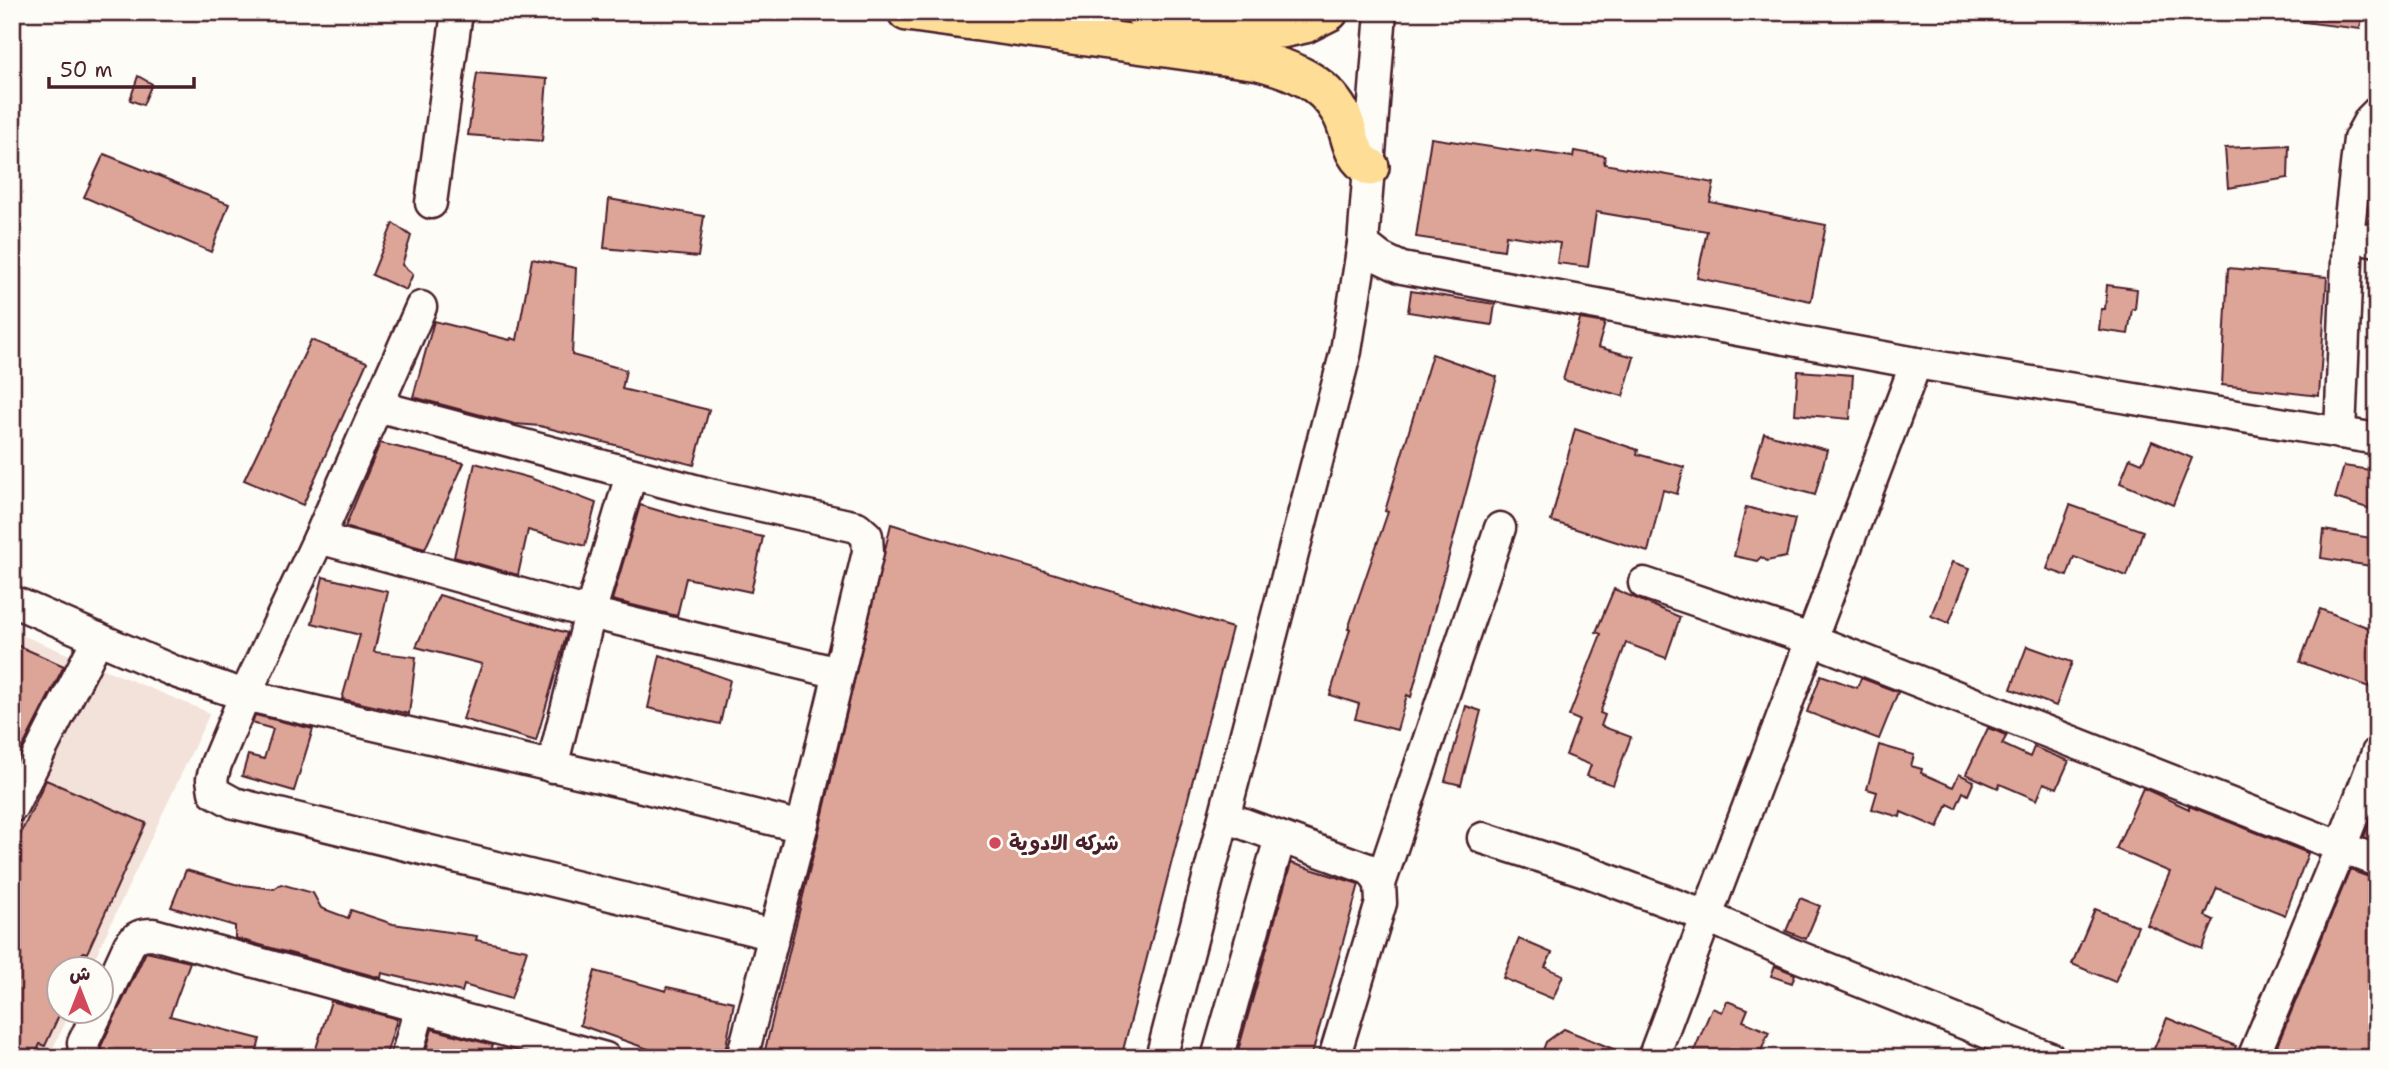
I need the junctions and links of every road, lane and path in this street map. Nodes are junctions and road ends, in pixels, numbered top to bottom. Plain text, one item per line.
1 (457, 12) edge
2 (907, 12) edge
3 (1144, 12) edge
4 (1329, 12) edge
5 (1381, 12) edge
6 (2374, 117) edge
7 (1370, 167) junction
8 (431, 203) dead end
9 (2362, 238) edge
10 (1363, 244) junction
11 (1402, 268) junction
12 (1358, 285) junction
13 (421, 307) dead end
14 (1916, 363) junction
15 (377, 406) junction
16 (2340, 433) junction
17 (2377, 439) edge
18 (631, 475) junction
19 (1500, 528) dead end
20 (319, 538) junction
21 (1644, 583) dead end
22 (12, 601) edge
23 (590, 613) junction
24 (98, 638) junction
25 (1810, 639) junction
26 (839, 673) junction
27 (245, 695) junction
28 (2377, 753) edge
29 (552, 767) junction
30 (12, 807) edge
31 (1225, 817) junction
32 (802, 827) junction
33 (1280, 838) junction
34 (1483, 838) dead end
35 (2342, 847) junction
36 (2377, 860) edge
37 (1380, 884) junction
38 (1707, 917) junction
39 (774, 935) junction
40 (116, 973) edge
41 (420, 1007) junction
42 (92, 1024) edge
43 (85, 1058) edge
44 (406, 1058) edge
45 (605, 1058) edge
46 (742, 1058) edge
47 (1161, 1058) edge
48 (1217, 1058) edge
49 (1334, 1058) edge
50 (1653, 1058) edge
51 (2050, 1058) edge
52 (2253, 1058) edge

1 - 8 street
2 - 7 main road
3 - 4 main road
5 - 7 street
6 - 9 street
7 - 10 street
9 - 16 street
10 - 11 street
10 - 12 street
11 - 12 street
11 - 14 street
12 - 31 street
13 - 15 street
14 - 16 street
14 - 25 street
15 - 18 street
15 - 20 street
16 - 17 street
18 - 23 street
18 - 26 street
19 - 37 street
20 - 23 street
20 - 27 street
21 - 25 street
22 - 24 street
23 - 26 street
23 - 29 street
24 - 27 street
24 - 30 street
25 - 35 street
25 - 38 street
26 - 32 street
27 - 29 street
27 - 39 street
28 - 35 street
29 - 32 street
31 - 33 street
31 - 47 street
32 - 39 street
33 - 37 street
33 - 48 street
34 - 38 street
35 - 36 street
35 - 52 street
37 - 49 street
38 - 50 street
38 - 51 street
39 - 46 street
40 - 41 street
41 - 44 street
41 - 45 street
42 - 43 street

